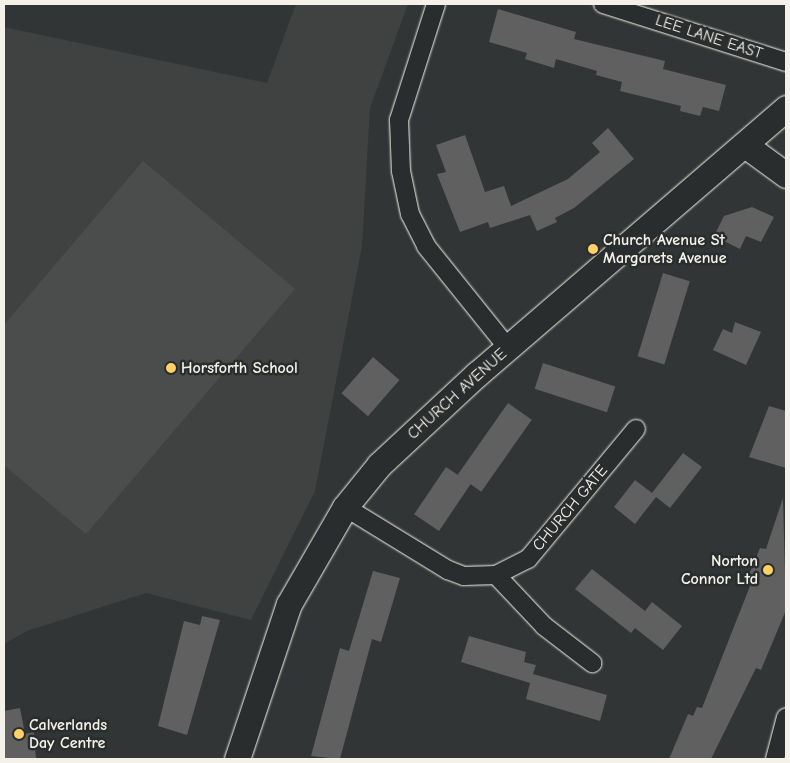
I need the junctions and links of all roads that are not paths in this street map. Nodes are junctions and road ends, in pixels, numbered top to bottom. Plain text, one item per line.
1 (436, 4) edge
2 (603, 4) edge
3 (786, 62) edge
4 (786, 108) edge
5 (745, 145) junction
6 (786, 175) edge
7 (508, 348) junction
8 (636, 430) dead end
9 (345, 507) junction
10 (496, 575) junction
11 (592, 663) dead end
12 (786, 717) edge
13 (237, 759) edge
14 (775, 759) edge

1 - 7 street
2 - 3 street, LEE LANE EAST
4 - 5 street, CHURCH AVENUE
5 - 6 street
5 - 7 street, CHURCH AVENUE
7 - 9 street, CHURCH AVENUE
8 - 10 street, CHURCH GATE
9 - 10 street, CHURCH GATE
9 - 13 street, CHURCH AVENUE
10 - 11 street
12 - 14 street

